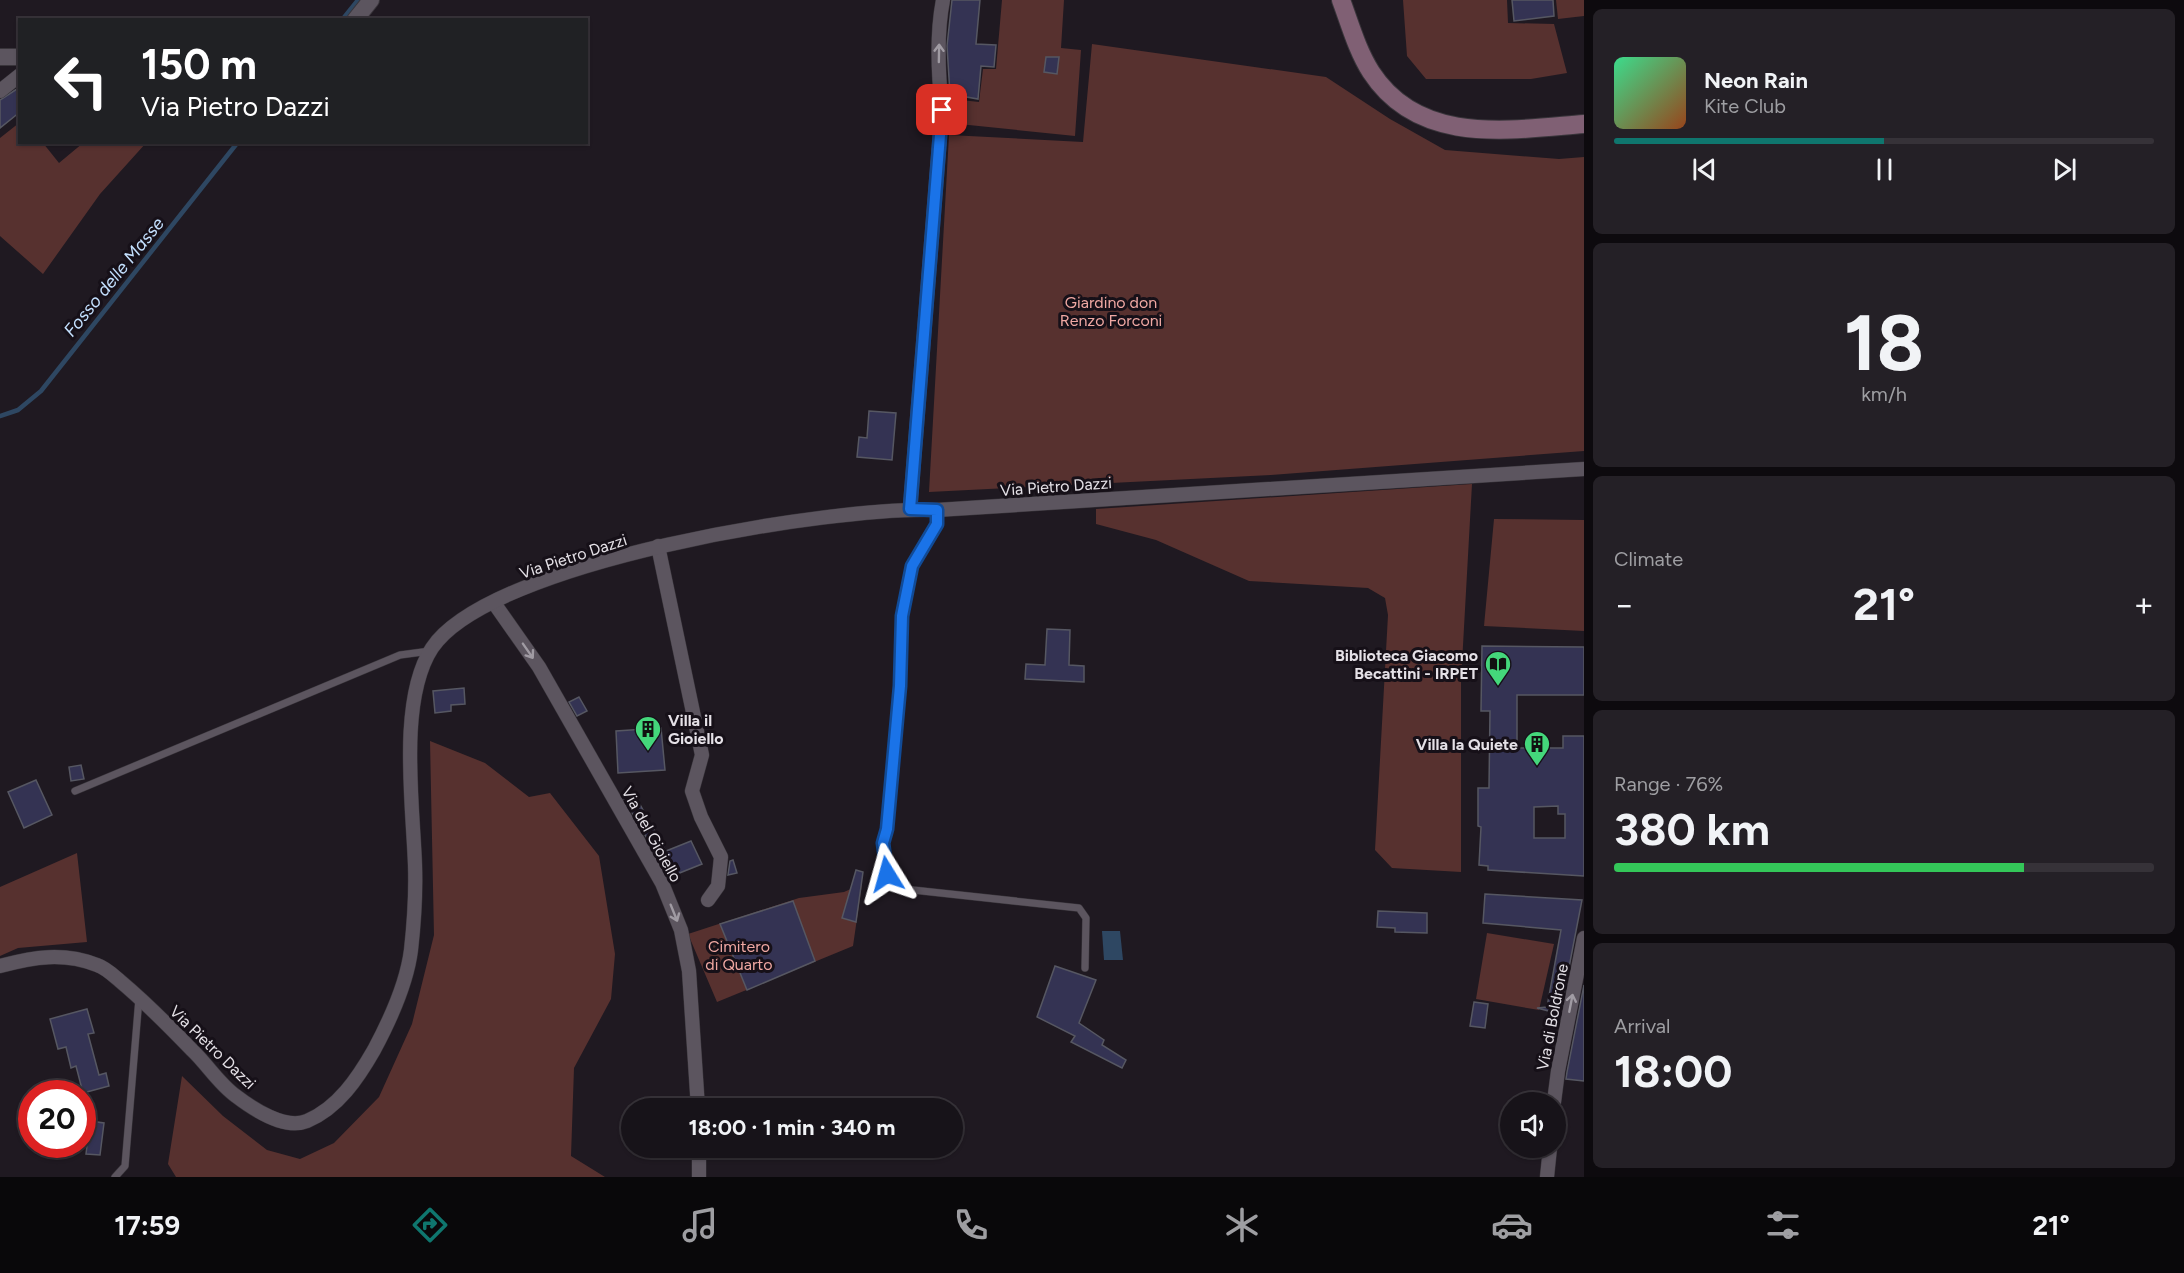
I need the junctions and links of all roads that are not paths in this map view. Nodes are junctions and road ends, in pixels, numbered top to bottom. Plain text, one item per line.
1 (371, 0) edge
2 (943, 0) edge
3 (1341, 0) edge
4 (357, 18) edge
5 (0, 57) edge
6 (18, 57) edge
7 (18, 77) edge
8 (0, 91) edge
9 (1584, 124) edge
10 (1584, 470) edge
11 (910, 509) junction
12 (937, 510) junction
13 (658, 546) junction
14 (495, 603) junction
15 (430, 651) junction
16 (75, 791) dead end
17 (708, 900) dead end
18 (1584, 938) edge
19 (0, 966) edge
20 (1085, 969) dead end
21 (139, 998) junction
22 (1555, 1092) edge
23 (697, 1098) edge
24 (699, 1158) edge
25 (1549, 1158) edge
26 (116, 1177) edge
27 (699, 1177) edge
28 (1547, 1177) edge

1 - 4 street
11 -> 2 street
3 - 9 main road
5 - 6 street
7 - 8 street
10 - 12 street, Via Pietro Dazzi
11 - 12 street, Via Pietro Dazzi
11 - 13 street, Via Pietro Dazzi
12 - 20 lane
13 - 14 street, Via Pietro Dazzi
13 - 17 street
14 - 15 street, Via Pietro Dazzi
14 -> 23 street, Via del Gioiello
15 - 16 lane
15 - 21 street, Via Pietro Dazzi
22 -> 18 street, Via di Boldrone
19 - 21 street, Via Pietro Dazzi
21 - 26 lane
24 - 27 street
25 - 28 street

